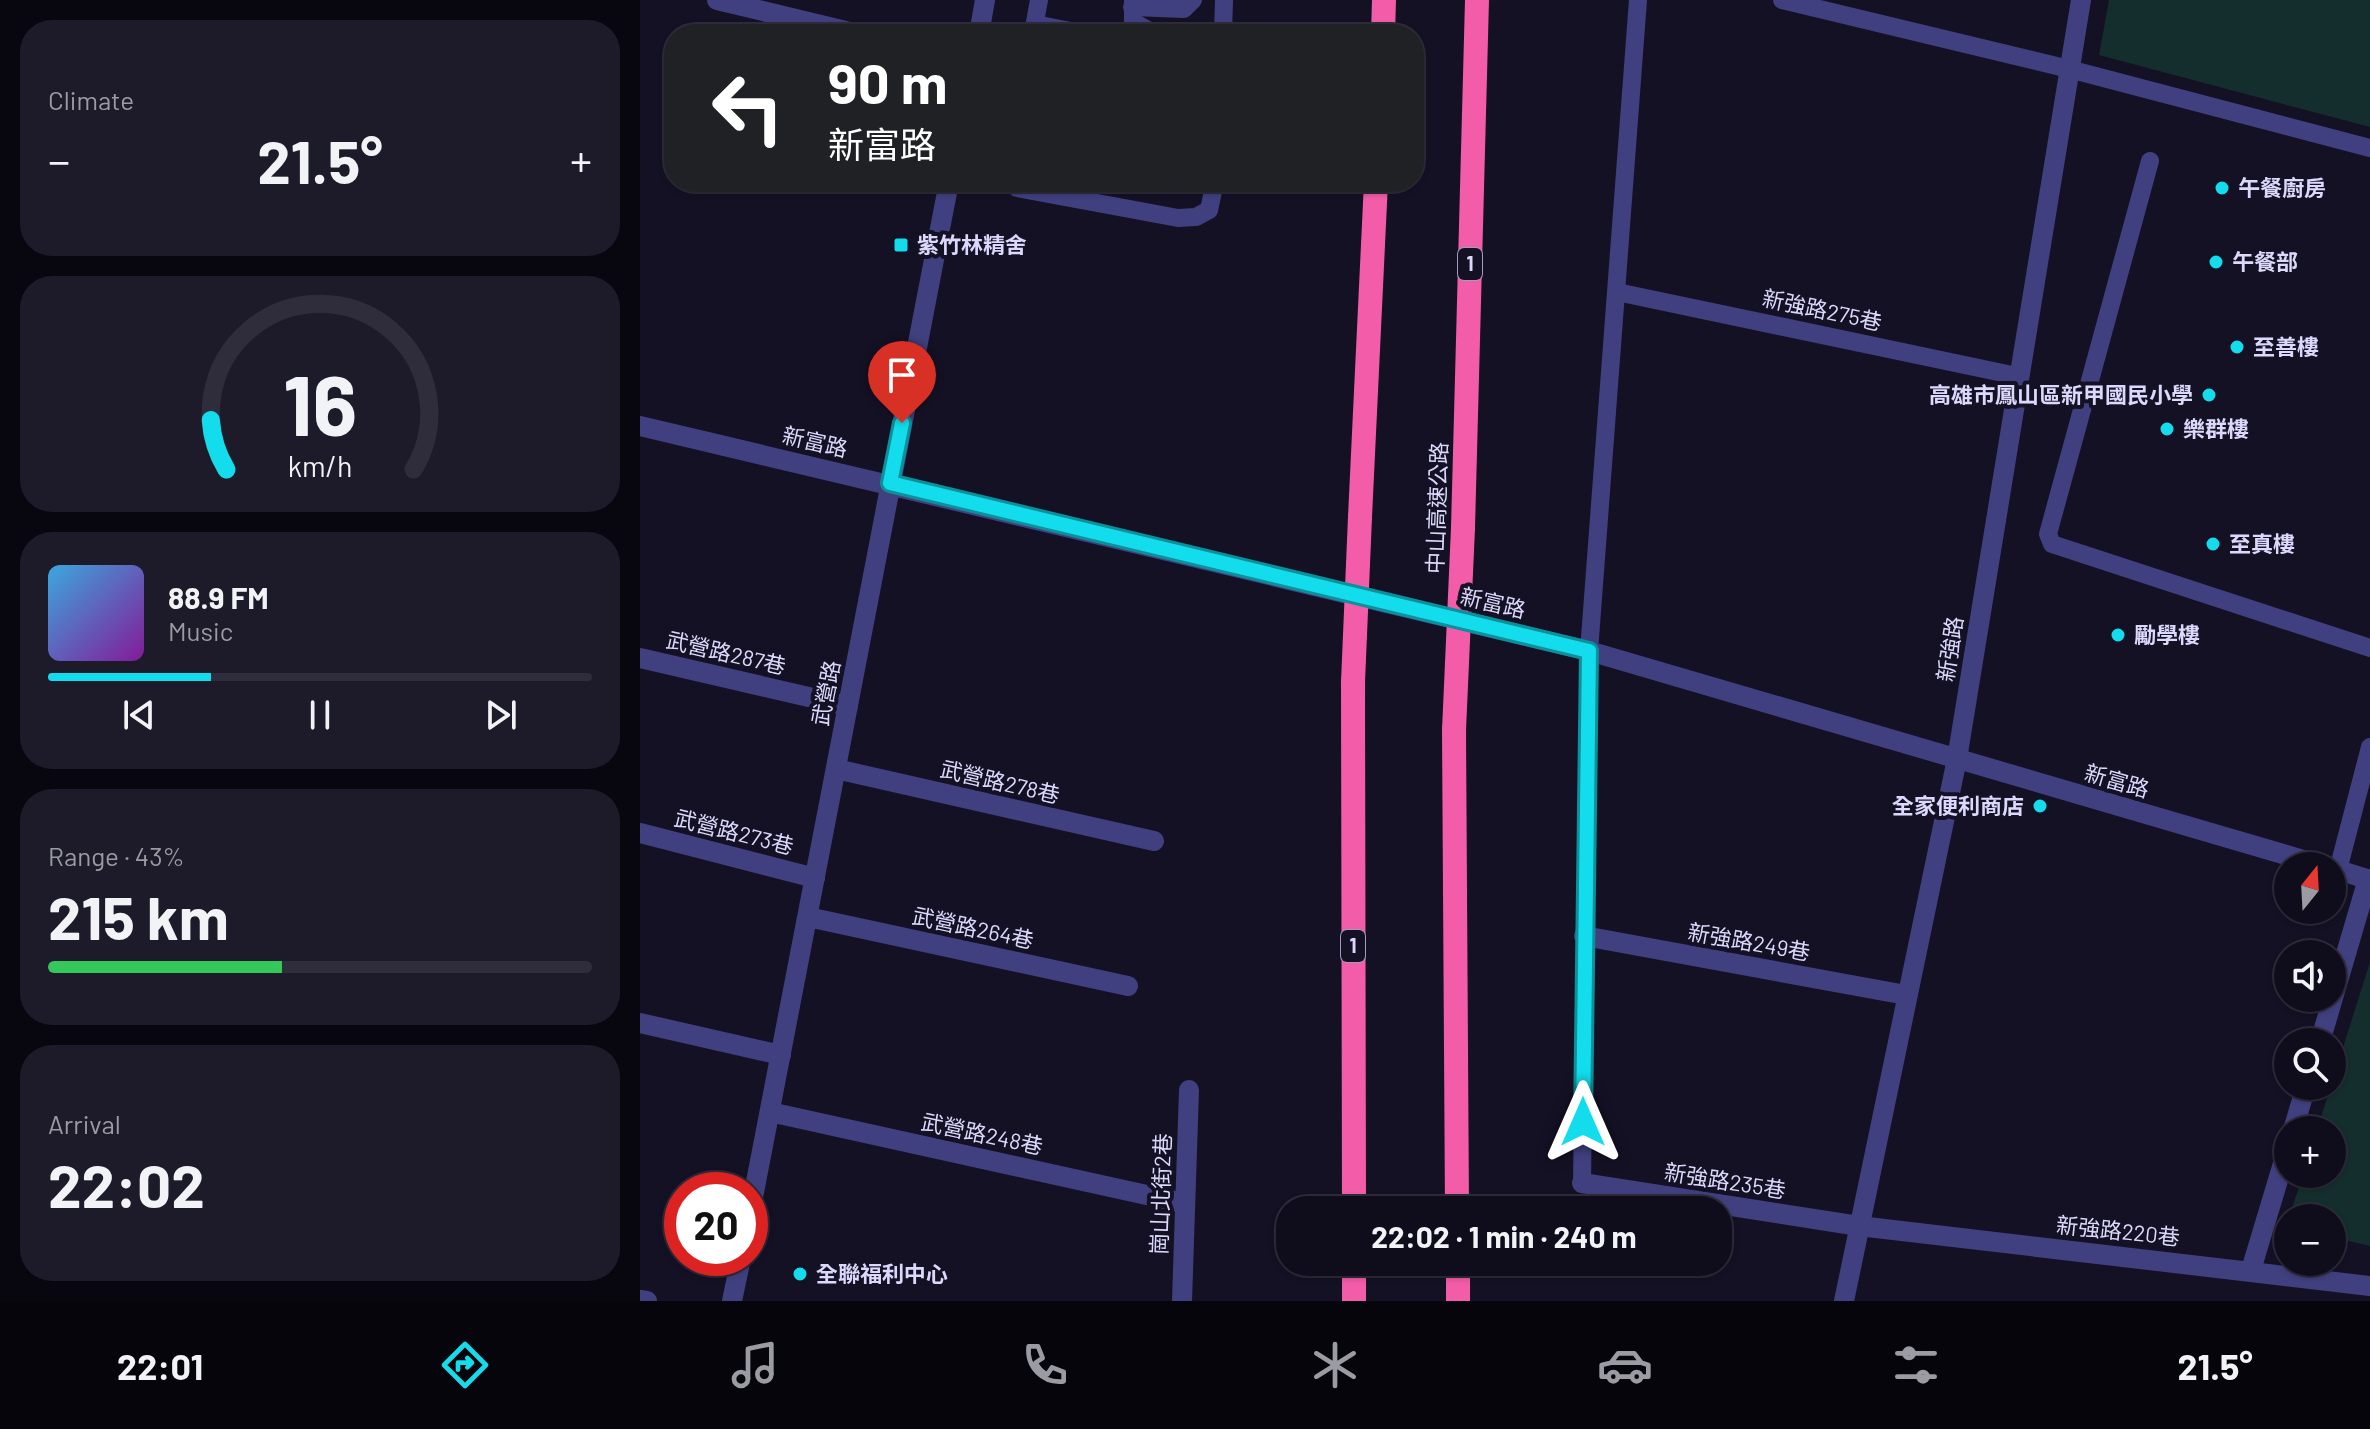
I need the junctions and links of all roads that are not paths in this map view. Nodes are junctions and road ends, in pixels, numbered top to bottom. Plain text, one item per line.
1 (717, 0) edge
2 (985, 0) edge
3 (1039, 0) edge
4 (1193, 0) edge
5 (1224, 0) edge
6 (1384, 0) edge
7 (1477, 0) edge
8 (1638, 0) edge
9 (1782, 0) edge
10 (2081, 0) edge
11 (1133, 3) edge
12 (817, 24) edge
13 (981, 24) edge
14 (1035, 24) edge
15 (1137, 24) edge
16 (1223, 24) edge
17 (1383, 24) edge
18 (2069, 69) junction
19 (2370, 148) edge
20 (2150, 161) dead end
21 (947, 192) edge
22 (1032, 192) edge
23 (1213, 192) edge
24 (1376, 192) edge
25 (1617, 292) junction
26 (2017, 376) junction
27 (640, 426) edge
28 (890, 483) junction
29 (2370, 648) edge
30 (1589, 651) junction
31 (640, 658) edge
32 (848, 706) junction
33 (2370, 747) edge
34 (1957, 759) junction
35 (836, 769) junction
36 (640, 833) edge
37 (1154, 841) dead end
38 (2276, 852) edge
39 (2336, 852) edge
40 (2346, 873) edge
41 (815, 878) junction
42 (2369, 880) edge
43 (808, 917) junction
44 (1584, 936) junction
45 (1128, 986) dead end
46 (1906, 995) junction
47 (640, 1023) edge
48 (2324, 1028) edge
49 (781, 1055) junction
50 (1189, 1090) dead end
51 (770, 1112) junction
52 (758, 1172) edge
53 (1582, 1183) joint
54 (2276, 1188) edge
55 (1354, 1196) edge
56 (1457, 1196) edge
57 (1183, 1203) junction
58 (1859, 1226) junction
59 (2251, 1270) junction
60 (737, 1276) edge
61 (1354, 1276) edge
62 (1458, 1276) edge
63 (2370, 1286) edge
64 (640, 1300) edge
65 (647, 1301) edge
66 (732, 1301) edge
67 (1182, 1301) edge
68 (1354, 1301) edge
69 (1458, 1301) edge
70 (1844, 1301) edge

1 - 12 street
2 - 13 street
3 - 14 lane
4 - 11 lane
5 - 16 lane
6 - 17 highway
7 - 56 highway, 中山高速公路 / 1, bridge
8 - 25 lane
9 - 18 lane
10 - 18 street, 新強路
11 - 15 lane
18 - 19 lane
18 - 26 street, 新強路
20 - 29 lane
21 - 28 street, 武營路
22 - 23 lane
24 - 55 highway, 1, bridge
25 - 26 lane, 新強路275巷
25 - 30 lane
26 - 34 street, 新強路
27 - 28 street, 新富路
28 - 30 street, 新富路
28 - 32 street, 武營路
30 - 34 street, 新富路
30 - 44 lane
31 - 32 street, 武營路287巷
32 - 35 street, 武營路
33 - 39 lane
34 - 38 street, 新富路
34 - 46 street, 新強路
35 - 37 street, 武營路278巷
35 - 41 street, 武營路
36 - 41 street, 武營路273巷
40 - 42 street, 新富路
41 - 43 street, 武營路
42 - 48 street
43 - 45 street, 武營路264巷
43 - 49 street, 武營路
44 - 46 street, 新強路249巷
44 - 53 lane
46 - 58 street, 新強路
47 - 49 street
49 - 51 street, 武營路
50 - 57 street, 崗山北街2巷
51 - 52 street, 武營路
51 - 57 street, 武營路248巷
53 - 58 street, 新強路235巷
54 - 59 street
57 - 67 street, 崗山北街2巷
58 - 59 street, 新強路220巷
58 - 70 street, 新強路
59 - 63 street, 新強路220巷
60 - 66 street
61 - 68 highway
62 - 69 highway
64 - 65 street

